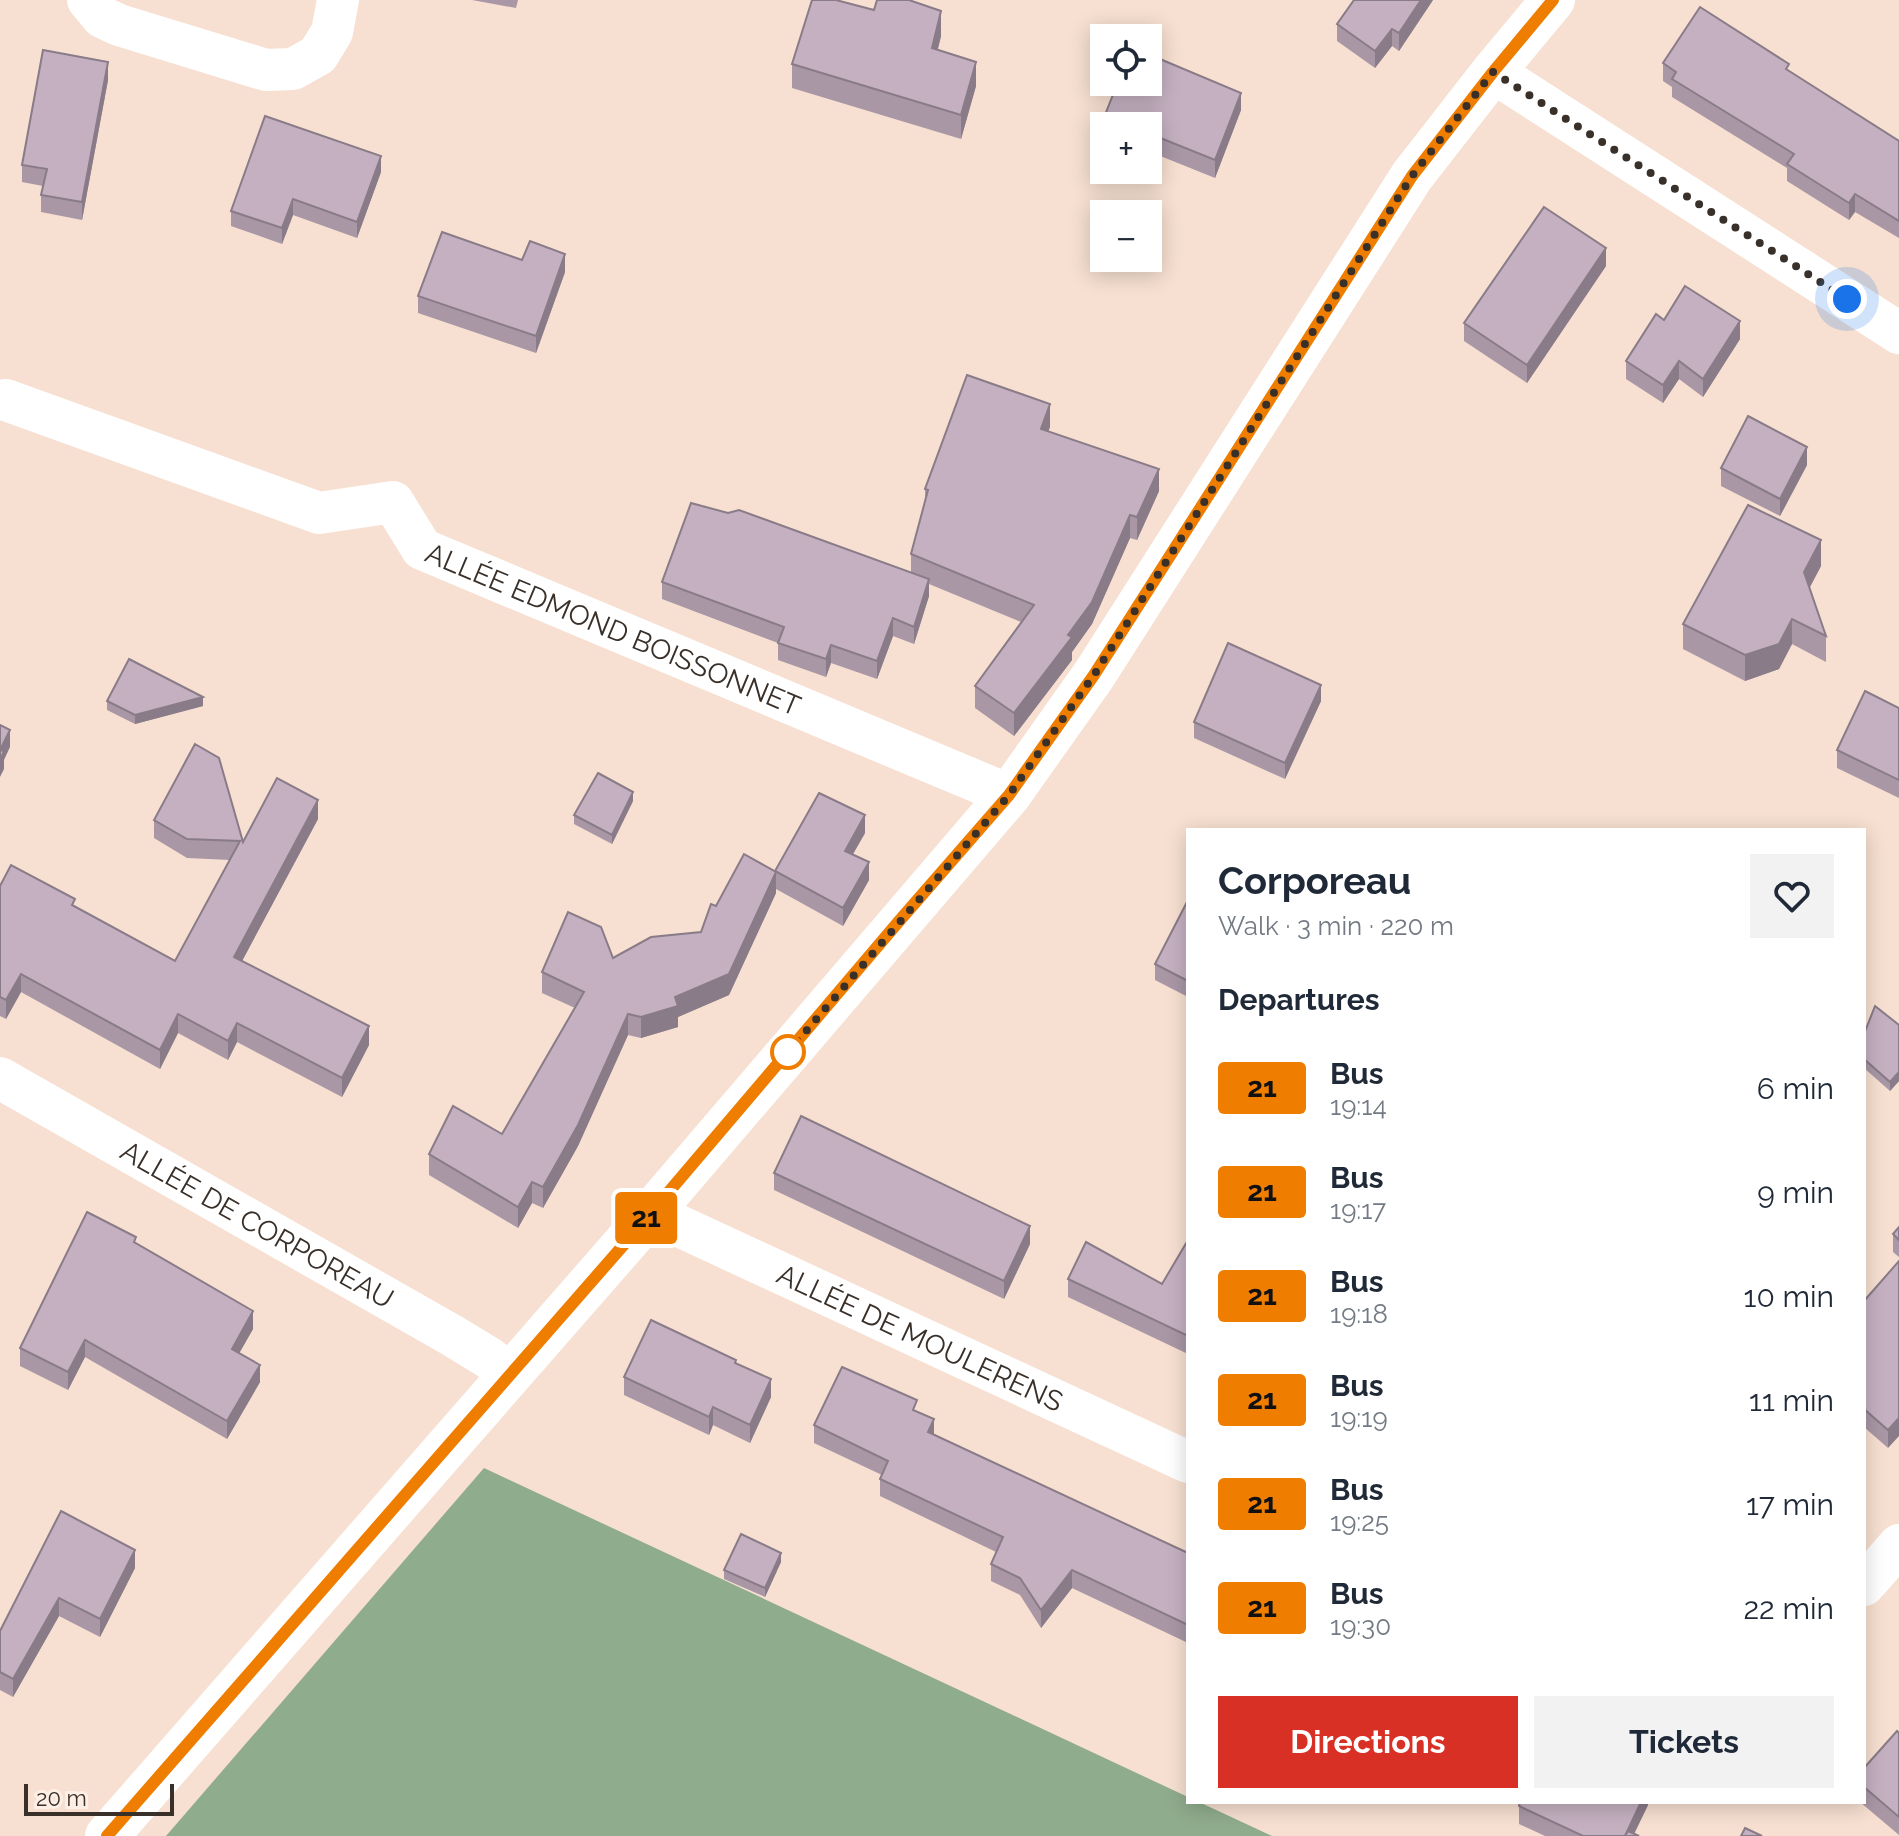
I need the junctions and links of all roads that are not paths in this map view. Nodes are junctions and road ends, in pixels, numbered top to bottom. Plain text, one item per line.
1 (88, 0) edge
2 (338, 0) edge
3 (1553, 0) edge
4 (1493, 72) junction
5 (1899, 333) edge
6 (6, 400) dead end
7 (1009, 795) junction
8 (0, 1078) edge
9 (654, 1209) junction
10 (510, 1374) junction
11 (1186, 1461) edge
12 (1899, 1545) edge
13 (1866, 1583) edge
14 (107, 1836) edge

1 - 2 street
3 - 4 street
4 - 5 street
4 - 7 street
6 - 7 street, ALLÉE EDMOND BOISSONNET
7 - 9 street
8 - 10 street, ALLÉE DE CORPOREAU
9 - 10 street
9 - 11 street, ALLÉE DE MOULERENS
10 - 14 street
12 - 13 street

